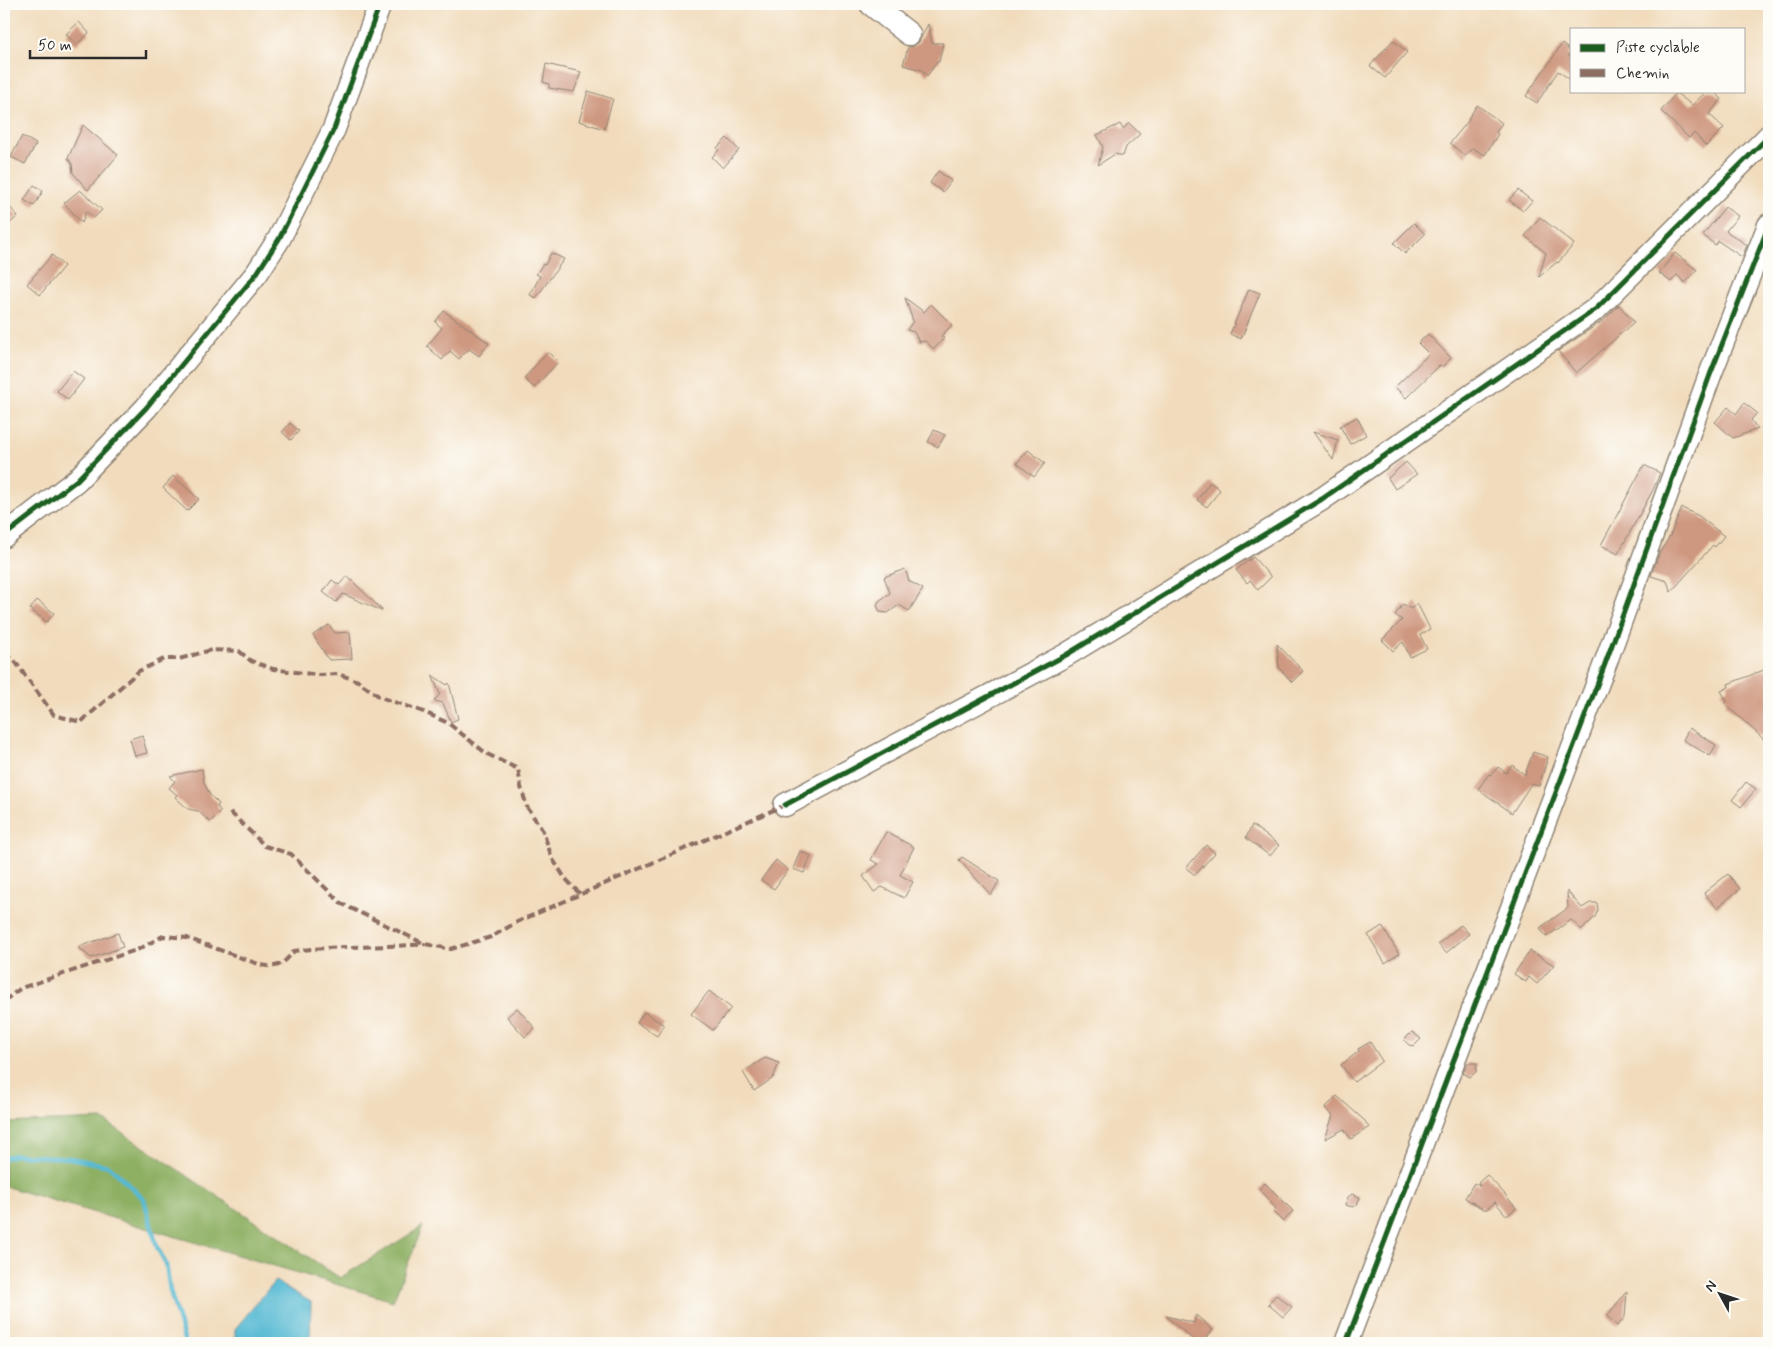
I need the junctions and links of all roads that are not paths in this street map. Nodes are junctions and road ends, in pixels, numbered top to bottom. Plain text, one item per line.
1 (380, 4) edge
2 (871, 4) edge
3 (909, 34) dead end
4 (1769, 136) edge
5 (1769, 225) edge
6 (4, 536) edge
7 (785, 805) dead end
8 (1346, 1343) edge

1 - 6 street
2 - 3 street
4 - 7 street
5 - 8 street

